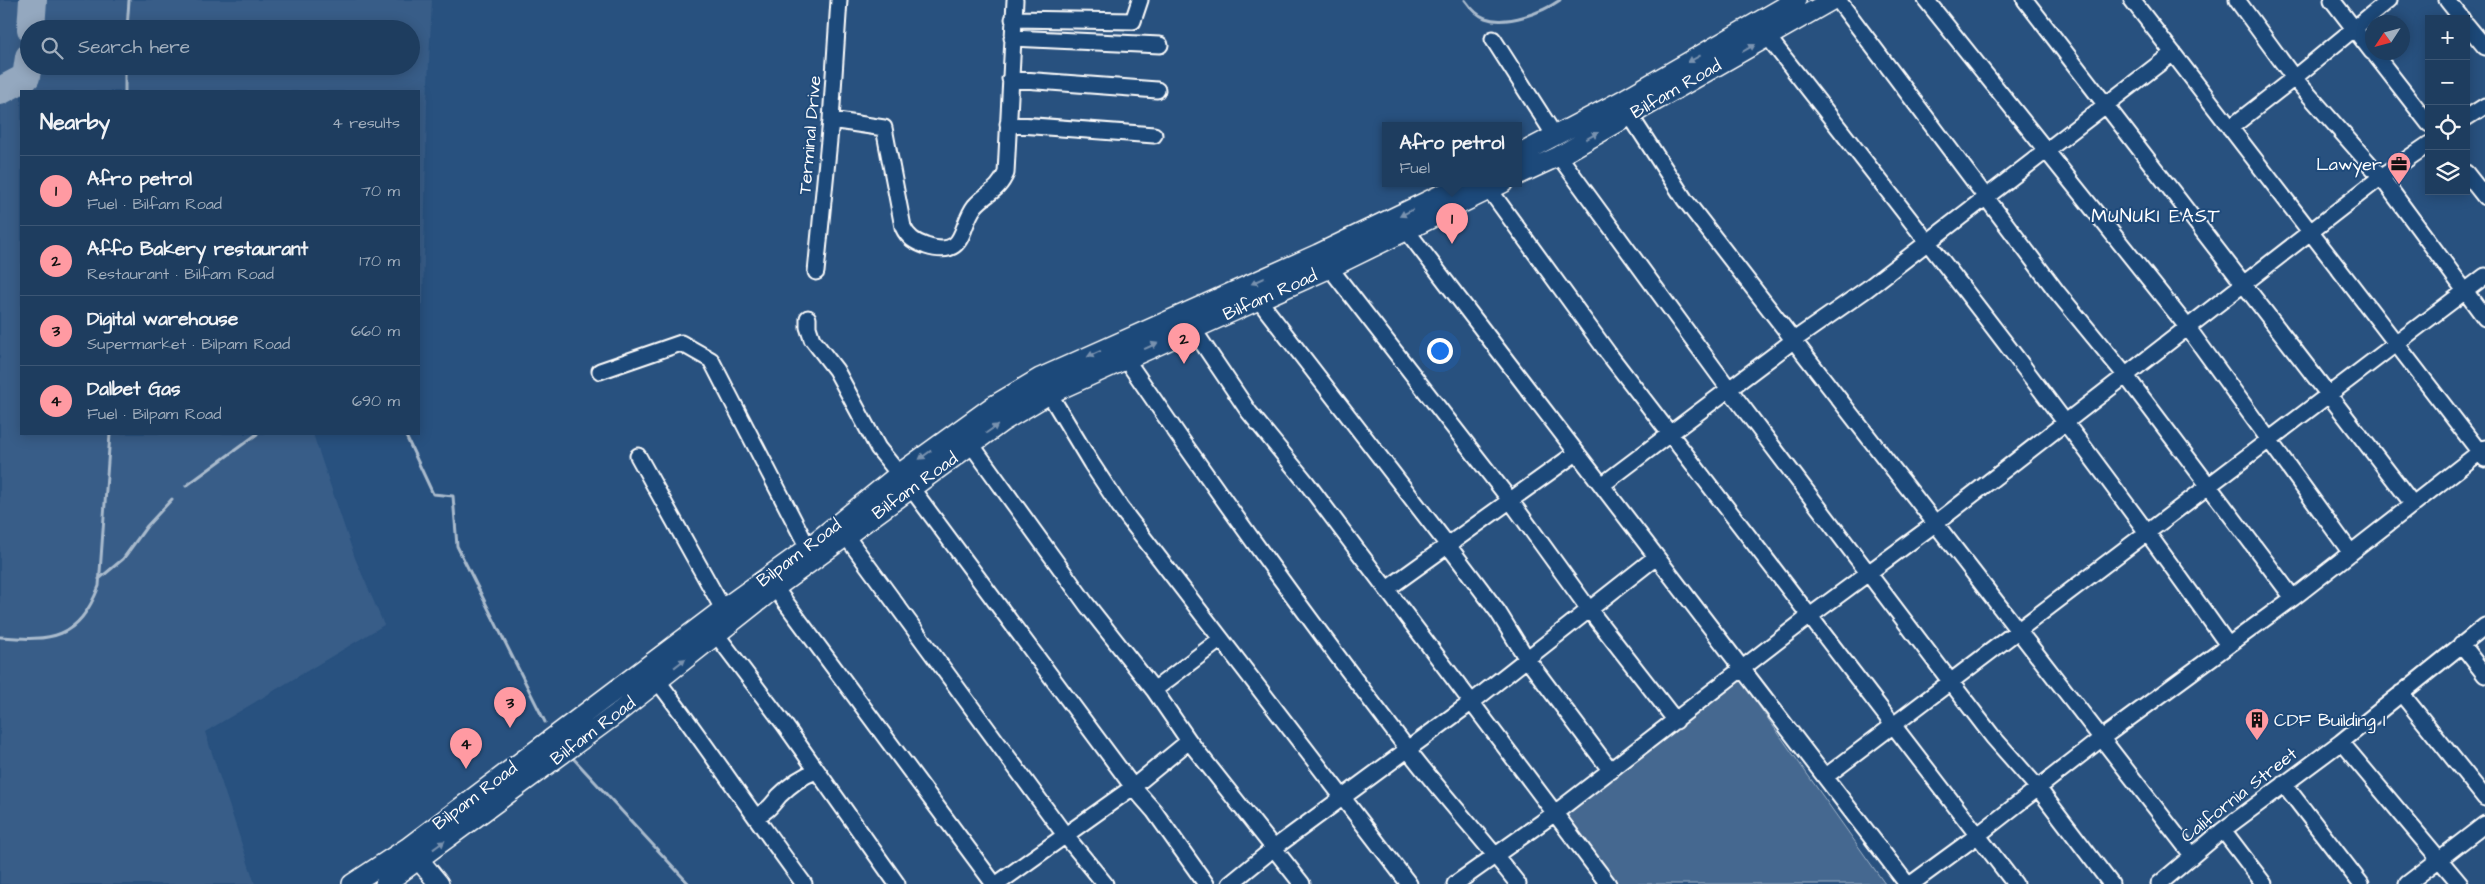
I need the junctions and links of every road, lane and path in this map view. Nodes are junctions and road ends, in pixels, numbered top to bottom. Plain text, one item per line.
1 (839, 0) edge
2 (1015, 0) edge
3 (1140, 0) edge
4 (1796, 0) edge
5 (1832, 0) edge
6 (1838, 0) edge
7 (1926, 0) edge
8 (2025, 0) edge
9 (2132, 0) edge
10 (2237, 0) edge
11 (2332, 0) edge
12 (2389, 0) edge
13 (2447, 0) edge
14 (2459, 15) edge
15 (1013, 19) junction
16 (2354, 29) junction
17 (2470, 29) edge
18 (1768, 37) junction
19 (1012, 38) junction
20 (1493, 38) dead end
21 (2365, 42) edge
22 (1160, 45) dead end
23 (2485, 47) edge
24 (2173, 53) junction
25 (2379, 60) edge
26 (2294, 78) junction
27 (1010, 79) junction
28 (1157, 90) dead end
29 (2106, 104) junction
30 (2485, 106) edge
31 (1625, 108) junction
32 (2470, 115) edge
33 (2425, 119) edge
34 (831, 120) junction
35 (1008, 124) junction
36 (2230, 128) junction
37 (1154, 135) dead end
38 (1556, 136) junction
39 (2425, 147) edge
40 (2047, 149) junction
41 (1522, 153) edge
42 (1558, 156) junction
43 (1522, 173) edge
44 (2380, 177) junction
45 (2470, 178) edge
46 (1457, 187) edge
47 (1494, 187) edge
48 (1497, 187) edge
49 (1987, 196) junction
50 (2485, 197) edge
51 (1407, 231) junction
52 (2312, 232) junction
53 (1927, 241) junction
54 (1330, 268) junction
55 (816, 272) dead end
56 (2485, 276) edge
57 (2246, 284) junction
58 (2465, 291) junction
59 (1258, 299) junction
60 (808, 318) dead end
61 (2485, 318) edge
62 (2188, 328) junction
63 (1193, 329) junction
64 (1794, 340) junction
65 (2396, 344) junction
66 (1126, 358) junction
67 (600, 372) dead end
68 (2126, 376) junction
69 (1044, 386) junction
70 (1729, 389) junction
71 (2328, 395) junction
72 (2066, 423) junction
73 (1670, 433) junction
74 (2270, 439) junction
75 (971, 444) junction
76 (1576, 452) junction
77 (2483, 453) edge
78 (638, 456) dead end
79 (899, 474) junction
80 (1602, 485) junction
81 (2208, 486) junction
82 (912, 490) junction
83 (1510, 500) junction
84 (2412, 503) junction
85 (1936, 523) junction
86 (2148, 532) junction
87 (846, 536) junction
88 (1447, 544) junction
89 (808, 548) junction
90 (2351, 553) junction
91 (1656, 556) junction
92 (1868, 573) junction
93 (775, 588) junction
94 (1387, 589) junction
95 (2293, 598) junction
96 (1588, 608) junction
97 (723, 609) junction
98 (1810, 616) junction
99 (2485, 626) edge
100 (2018, 630) junction
101 (716, 634) junction
102 (1220, 639) junction
103 (2461, 644) junction
104 (2228, 645) junction
105 (1527, 660) junction
106 (1743, 669) junction
107 (2485, 675) edge
108 (658, 680) junction
109 (1950, 681) junction
110 (1154, 690) junction
111 (2401, 693) junction
112 (1472, 702) junction
113 (1676, 721) junction
114 (1892, 725) junction
115 (2102, 738) junction
116 (1189, 741) junction
117 (2341, 742) junction
118 (1407, 749) junction
119 (816, 771) junction
120 (1611, 771) junction
121 (1825, 777) junction
122 (2284, 784) junction
123 (1133, 788) junction
124 (2038, 788) junction
125 (2485, 798) edge
126 (1343, 799) junction
127 (1555, 814) junction
128 (754, 816) junction
129 (2485, 824) edge
130 (2223, 830) junction
131 (1065, 835) junction
132 (1978, 835) junction
133 (407, 848) junction
134 (1274, 848) junction
135 (2192, 855) junction
136 (1496, 856) junction
137 (2440, 857) junction
138 (352, 884) edge
139 (385, 884) edge
140 (439, 884) edge
141 (804, 884) edge
142 (897, 884) edge
143 (996, 884) edge
144 (1105, 884) edge
145 (1206, 884) edge
146 (1230, 884) edge
147 (1302, 884) edge
148 (1408, 884) edge
149 (1455, 884) edge
150 (1518, 884) edge
151 (1608, 884) edge
152 (1909, 884) edge
153 (2015, 884) edge
154 (2111, 884) edge
155 (2159, 884) edge
156 (2264, 884) edge
157 (2361, 884) edge
158 (2407, 884) edge
159 (2460, 884) edge

1 - 34 street, Terminal Drive
2 - 15 street
3 - 15 street
4 -> 31 main road
5 - 18 main road, Bilfam Road
6 - 49 street
7 - 40 street
8 - 29 street
9 - 24 street
10 - 26 street
11 - 16 street
12 - 16 street
13 - 14 street
15 - 19 street
16 - 21 street
16 - 26 street
17 - 23 street
31 -> 18 main road, Bilfam Road
18 - 53 street
19 - 22 street
19 - 27 street
20 - 38 street
24 - 29 street
24 - 36 street
25 - 33 street
26 - 36 street
26 - 44 street
27 - 28 street
27 - 35 street
29 - 40 street
29 - 57 street
30 - 32 street
31 - 38 main road
42 -> 31 main road, Bilfam Road
31 - 64 street
34 - 35 street
34 - 55 street, Terminal Drive
35 - 37 street
36 - 52 street
38 - 41 main road
39 - 44 street
40 - 49 street
40 - 62 street
42 - 43 main road, Bilfam Road
42 - 70 street
44 - 52 street
44 - 58 street
45 - 50 street
46 -> 69 main road, Bilpam Road
47 - 51 main road, Bilfam Road
48 - 73 street
49 - 53 street
49 - 68 street
51 - 54 main road, Bilfam Road
51 - 76 street
52 - 57 street
52 - 65 street
53 - 64 street
53 - 72 street
54 - 59 main road, Bilfam Road
54 - 83 street
56 - 58 street
57 - 62 street
57 - 71 street
58 - 61 street
58 - 65 street
59 - 63 main road, Bilfam Road
59 - 88 street
60 - 79 street
62 - 68 street
62 - 74 street
66 -> 63 main road, Bilfam Road
63 - 94 street
64 - 70 street
64 - 85 street
65 - 71 street
65 - 77 street
66 - 69 main road, Bilfam Road
66 - 118 street
67 - 89 street
68 - 72 street
68 - 81 street
75 -> 69 main road, Bilfam Road
69 -> 79 main road, Bilpam Road
69 - 102 street
70 - 73 street
70 - 92 street
71 - 74 street
71 - 84 street
72 - 85 street
72 - 86 street
73 - 80 street
73 - 98 street
74 - 81 street
74 - 90 street
75 - 82 main road, Bilfam Road
75 - 110 street
76 - 80 street
76 - 83 street
77 - 84 street
78 - 97 street
79 - 89 main road, Bilpam Road
80 - 91 street
81 - 86 street
81 - 95 street
82 - 87 main road, Bilfam Road
82 - 123 street
83 - 88 street
83 - 96 street
84 - 90 street
85 - 92 street
85 - 100 street
86 - 100 street
86 - 104 street
87 - 93 main road, Bilfam Road
87 - 131 street
88 - 94 street
88 - 105 street
89 - 97 main road, Bilpam Road
90 - 95 street
91 - 96 street
91 - 106 street
92 - 98 street
92 - 109 street
93 - 101 main road, Bilfam Road
93 - 143 street
94 - 112 street
95 - 104 street
96 - 105 street
96 - 113 street
97 - 133 main road, Bilpam Road
98 - 106 street
98 - 114 street
99 - 103 street, California Street
100 - 109 street
100 - 115 street
108 -> 101 main road, Bilfam Road
101 - 119 street
102 - 110 street
102 - 126 street
103 - 107 street
103 - 111 street, California Street
104 - 115 street
105 - 112 street
105 - 120 street
106 - 113 street
106 - 121 street
108 - 128 street
139 -> 108 main road, Bilfam Road
109 - 114 street
109 - 124 street
110 - 116 street
111 - 117 street, California Street
111 - 125 street
112 - 118 street
112 - 127 street
113 - 120 street
114 - 121 street
114 - 132 street
115 - 124 street
115 - 135 street
116 - 123 street
116 - 134 street
117 - 122 street, California Street
117 - 137 street
118 - 126 street
118 - 136 street
119 - 128 street
119 - 142 street
120 - 127 street
121 - 152 street
122 - 130 street, California Street
122 - 157 street
123 - 131 street
123 - 145 street
124 - 132 street
124 - 154 street
126 - 134 street
126 - 148 street
127 - 136 street
127 - 151 street
128 - 141 street
129 - 137 street
130 - 135 street, California Street
130 - 156 street
131 - 143 street
131 - 144 street
132 - 152 street
132 - 153 street
133 - 138 main road, Bilpam Road
133 - 140 main road
134 - 146 street
134 - 147 street
135 - 155 street, California Street
136 - 149 street
136 - 150 street
137 - 158 street
137 - 159 street

